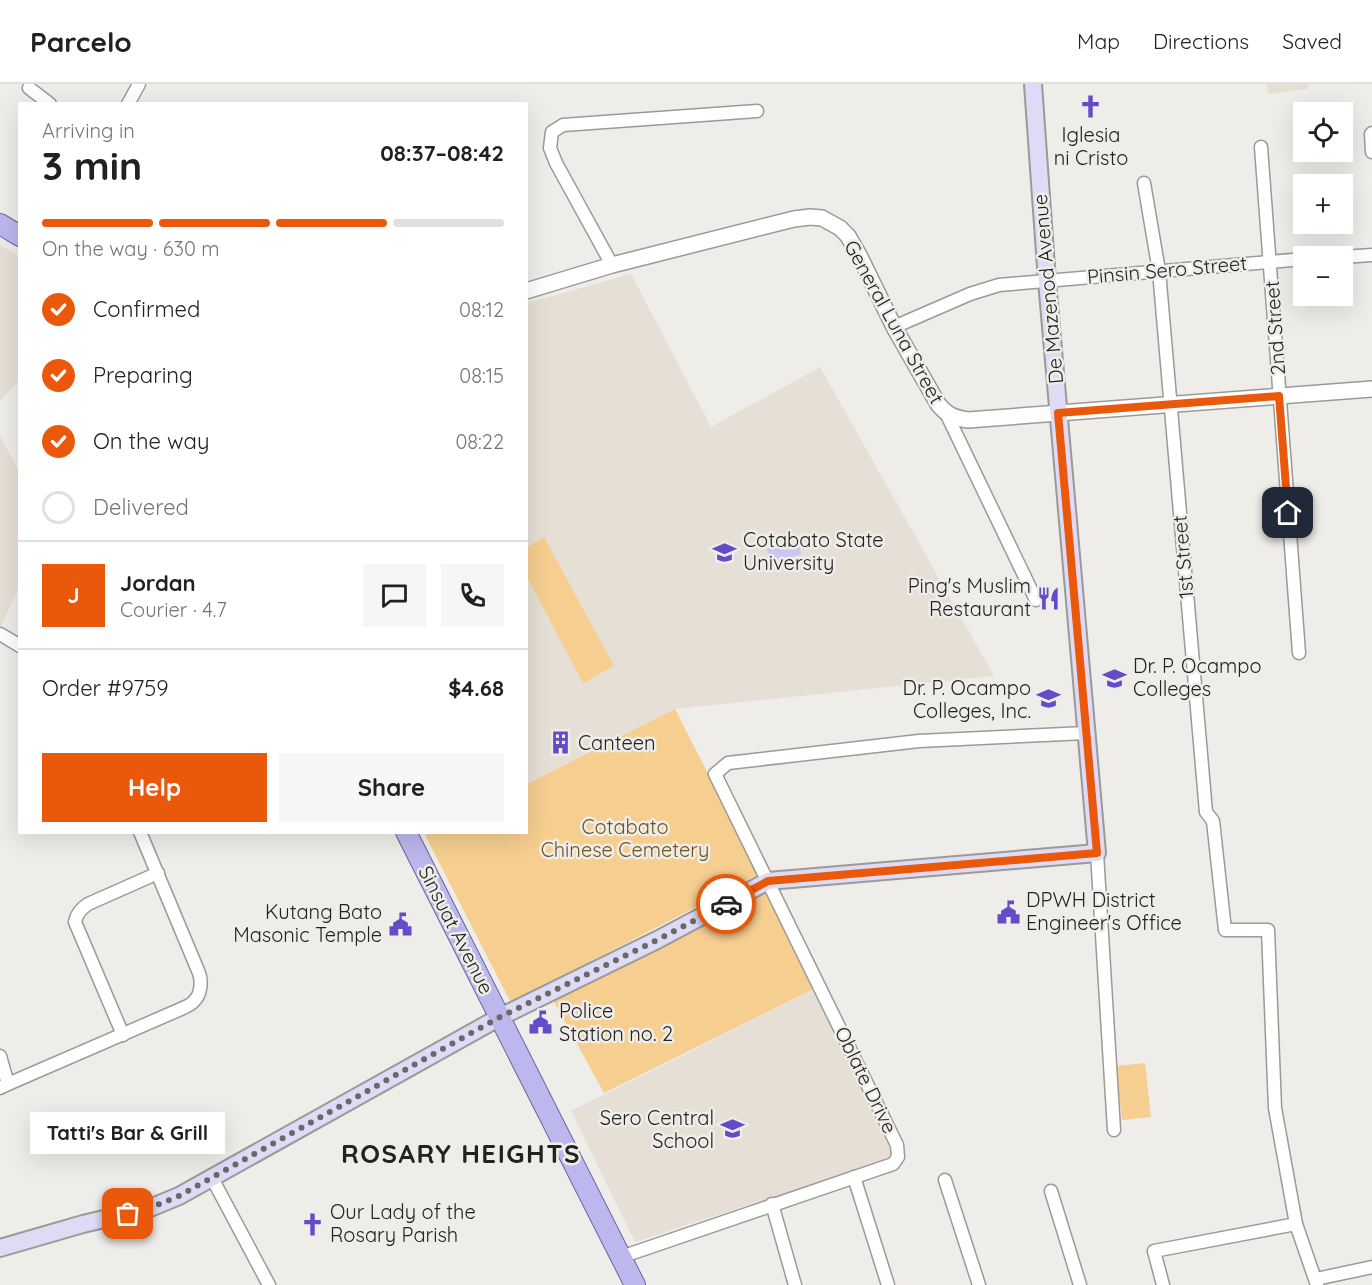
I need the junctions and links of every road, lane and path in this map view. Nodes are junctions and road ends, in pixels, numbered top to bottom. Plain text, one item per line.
1 (139, 84) edge
2 (1034, 84) edge
3 (29, 88) dead end
4 (47, 102) edge
5 (129, 102) edge
6 (757, 111) dead end
7 (1372, 133) edge
8 (1261, 147) dead end
9 (1372, 152) edge
10 (1144, 183) dead end
11 (0, 224) edge
12 (18, 235) edge
13 (1372, 255) edge
14 (1353, 256) edge
15 (1293, 260) edge
16 (1270, 261) junction
17 (612, 265) junction
18 (1158, 271) junction
19 (1047, 281) junction
20 (528, 290) edge
21 (894, 327) junction
22 (1372, 389) edge
23 (1279, 396) junction
24 (1170, 405) junction
25 (945, 413) junction
26 (1058, 413) junction
27 (1036, 600) dead end
28 (0, 634) edge
29 (18, 645) edge
30 (1299, 653) dead end
31 (1086, 733) junction
32 (141, 834) edge
33 (407, 834) edge
34 (1097, 853) junction
35 (158, 873) junction
36 (768, 881) junction
37 (500, 1017) junction
38 (123, 1035) junction
39 (0, 1056) edge
40 (4, 1086) edge
41 (1113, 1130) dead end
42 (212, 1178) junction
43 (854, 1178) junction
44 (945, 1180) dead end
45 (1051, 1191) dead end
46 (772, 1204) junction
47 (1296, 1224) junction
48 (0, 1248) edge
49 (621, 1257) junction
50 (1372, 1267) edge
51 (1316, 1282) edge
52 (269, 1285) edge
53 (635, 1285) edge
54 (795, 1285) edge
55 (888, 1285) edge
56 (979, 1285) edge
57 (1080, 1285) edge
58 (1162, 1285) edge

1 - 5 street
2 - 19 main road, De Mazenod Avenue
3 - 4 street
6 - 17 street
7 - 9 street
8 - 16 street, 2nd Street
10 - 18 street, 1st Street
11 - 12 main road
13 - 14 street
15 - 16 street, Pinsin Sero Street
16 - 18 street, Pinsin Sero Street
16 - 23 street, 2nd Street
17 - 20 street, General Luna Street
17 - 21 street, General Luna Street
18 - 19 street, Pinsin Sero Street
18 - 24 street, 1st Street
19 - 21 street, Pinsin Sero Street
19 - 26 main road, De Mazenod Avenue
21 - 25 street, General Luna Street
22 - 23 street, General Luna Street
23 - 24 street, General Luna Street
23 - 30 street, 2nd Street
24 - 26 street, General Luna Street
24 - 47 street, 1st Street
25 - 26 street, General Luna Street
25 - 27 street
26 - 31 main road, De Mazenod Avenue
28 - 29 street
31 - 34 main road, De Mazenod Avenue
31 - 36 street
32 - 35 street
33 - 37 main road, Sinsuat Avenue
34 - 36 main road
34 - 41 street
35 - 38 street
35 - 38 street
36 - 37 main road
36 - 43 street, Oblate Drive
37 - 42 main road
37 - 49 main road, Sinsuat Avenue
38 - 40 street
39 - 40 street
42 - 48 main road
42 - 52 street
43 - 46 street, Oblate Drive
43 - 55 street
44 - 56 street
45 - 57 street
46 - 49 street, Oblate Drive
46 - 54 street
47 - 51 street
47 - 58 street
49 - 53 main road, Sinsuat Avenue
50 - 51 street

